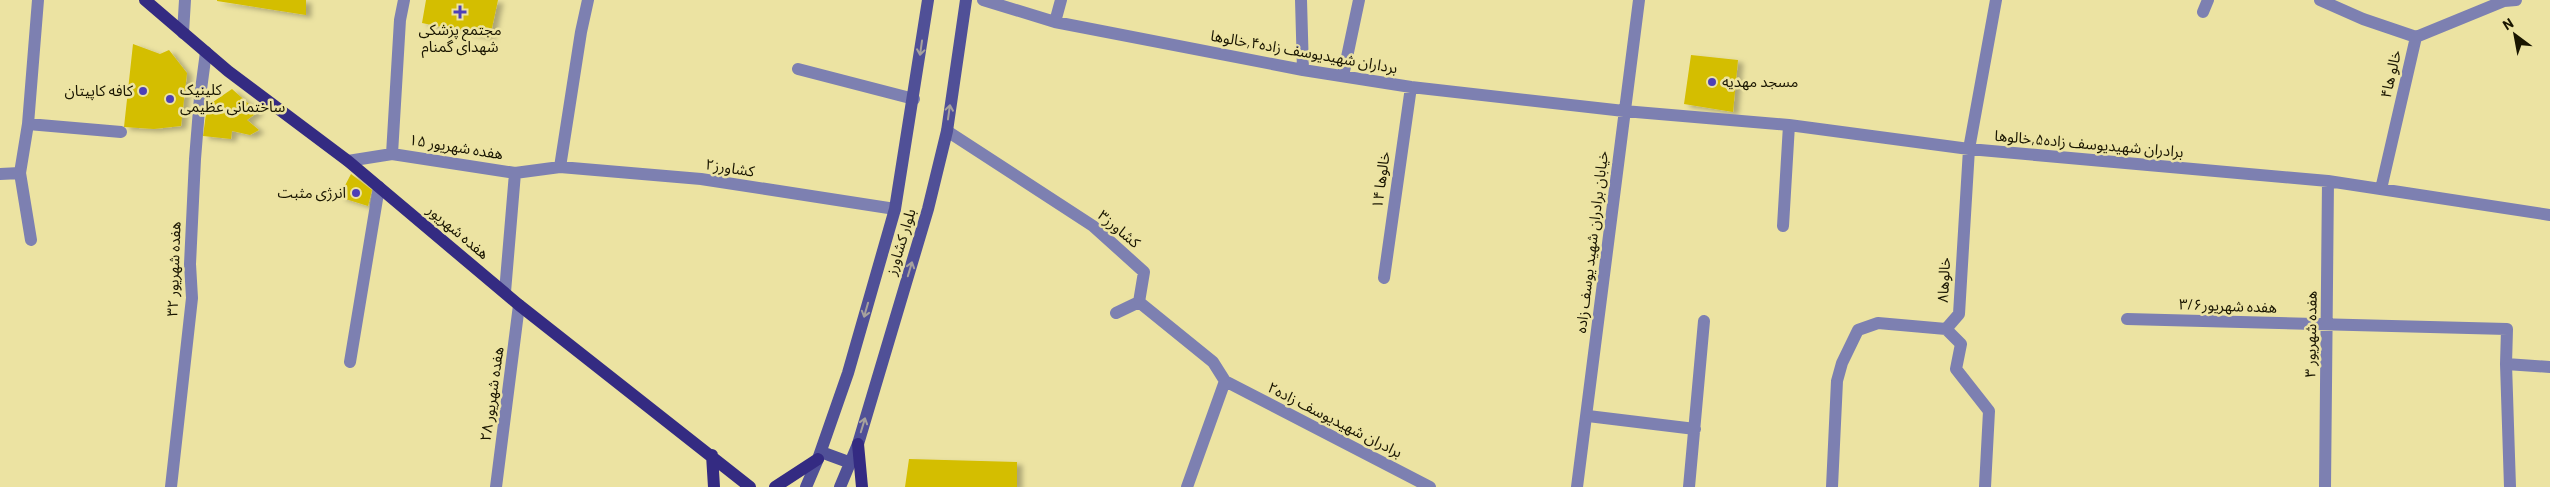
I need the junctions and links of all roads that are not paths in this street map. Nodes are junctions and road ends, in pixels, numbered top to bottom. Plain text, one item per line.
1 (38, 0) edge
2 (145, 0) edge
3 (185, 0) edge
4 (404, 0) edge
5 (588, 0) edge
6 (928, 0) edge
7 (966, 0) edge
8 (983, 0) edge
9 (1061, 0) edge
10 (1301, 0) edge
11 (1359, 0) edge
12 (1639, 0) edge
13 (1996, 0) edge
14 (2320, 0) edge
15 (2516, 0) edge
16 (1055, 22) junction
17 (183, 33) junction
18 (2416, 37) junction
19 (206, 52) junction
20 (798, 69) dead end
21 (1303, 70) junction
22 (1343, 76) junction
23 (1411, 87) junction
24 (914, 99) junction
25 (1624, 111) junction
26 (28, 124) junction
27 (1789, 125) junction
28 (947, 131) junction
29 (121, 132) dead end
30 (1969, 149) junction
31 (392, 154) junction
32 (348, 161) junction
33 (560, 167) junction
34 (20, 173) junction
35 (515, 173) junction
36 (0, 174) edge
37 (2328, 180) junction
38 (379, 187) junction
39 (2380, 189) junction
40 (895, 209) junction
41 (2550, 215) edge
42 (1783, 226) dead end
43 (31, 240) dead end
44 (1384, 278) dead end
45 (505, 292) junction
46 (1139, 302) junction
47 (520, 306) junction
48 (1116, 314) dead end
49 (2127, 319) dead end
50 (1704, 321) dead end
51 (2328, 326) junction
52 (1946, 329) junction
53 (350, 362) dead end
54 (2506, 364) junction
55 (2550, 367) edge
56 (1225, 381) junction
57 (1588, 416) junction
58 (1695, 429) junction
59 (858, 444) junction
60 (712, 455) junction
61 (820, 456) junction
62 (851, 463) junction
63 (171, 487) edge
64 (496, 487) edge
65 (714, 487) edge
66 (750, 487) edge
67 (775, 487) edge
68 (806, 487) edge
69 (840, 487) edge
70 (862, 487) edge
71 (1186, 487) edge
72 (1430, 487) edge
73 (1577, 487) edge
74 (1689, 487) edge
75 (1832, 487) edge
76 (1985, 487) edge
77 (2325, 487) edge
78 (2510, 487) edge

1 - 26 street
2 - 17 main road, هفده شهریور
3 - 17 street
4 - 31 street
5 - 33 street
6 -> 24 main road, بلوار کشاورز
28 -> 7 main road, بلوار کشاورز
8 - 16 street, برداران شهیدیوسف زاده۴,خالوها
9 - 16 street
10 - 21 street
11 - 22 street
12 - 25 street, خیابان برادران شهید یوسف زاده
13 - 30 street, خالوها۸
14 - 18 street, خالو ها۴
15 - 18 street
16 - 21 street, برداران شهیدیوسف زاده۴,خالوها
17 - 19 main road, هفده شهریور
18 - 39 street, خالو ها۴
19 - 32 main road, هفده شهریور
19 - 63 street, هفده شهریور ۳۲
20 - 24 street
21 - 22 street, برداران شهیدیوسف زاده۴,خالوها
22 - 23 street, برداران شهیدیوسف زاده۴,خالوها
23 - 25 street, برداران شهیدیوسف زاده۴,خالوها
23 - 44 street, خالوها ۱۴
24 - 40 main road, بلوار کشاورز
25 - 27 street, برادران شهیدیوسف زاده۵,خالوها
25 - 57 street, خیابان برادران شهید یوسف زاده
26 - 29 street
26 - 34 street
27 - 30 street, برادران شهیدیوسف زاده۵,خالوها
27 - 42 street
28 - 46 street, کشاورز۳
59 -> 28 main road, بلوار کشاورز
30 - 37 street, برادران شهیدیوسف زاده۵,خالوها
30 - 52 street, خالوها۸
31 - 32 street, هفده شهریور ۱۵
31 - 35 street, هفده شهریور ۱۵
32 - 38 main road, هفده شهریور
33 - 35 street, هفده شهریور ۱۵
33 - 40 street, کشاورز۲
34 - 36 street
34 - 43 street
35 - 45 street
37 - 39 street, برادران شهیدیوسف زاده۵,خالوها
37 - 51 street, هفده شهریور ۳
38 - 45 main road, هفده شهریور
38 - 53 street
39 - 41 street, برادران شهیدیوسف زاده۵,خالوها
40 -> 61 main road, بلوار کشاورز
45 - 47 main road, هفده شهریور
46 - 48 street
46 - 56 street
47 - 60 main road, هفده شهریور
47 - 64 street, هفده شهریور ۲۸
49 - 51 street, هفده شهریور۳/۶
50 - 58 street
51 - 54 street, هفده شهریور۳/۶
51 - 77 street, هفده شهریور ۳
52 - 75 street
52 - 76 street
54 - 55 street
54 - 78 street
56 - 71 street
56 - 72 street, برادران شهیدیوسف زاده۲
57 - 58 street
57 - 73 street, خیابان برادران شهید یوسف زاده
58 - 74 street
59 - 62 main road, بلوار کشاورز
59 - 70 main road
60 - 65 main road
60 - 66 main road, هفده شهریور
61 - 62 main road
61 - 67 main road
61 - 68 main road, بلوار کشاورز
62 - 69 main road, بلوار کشاورز

